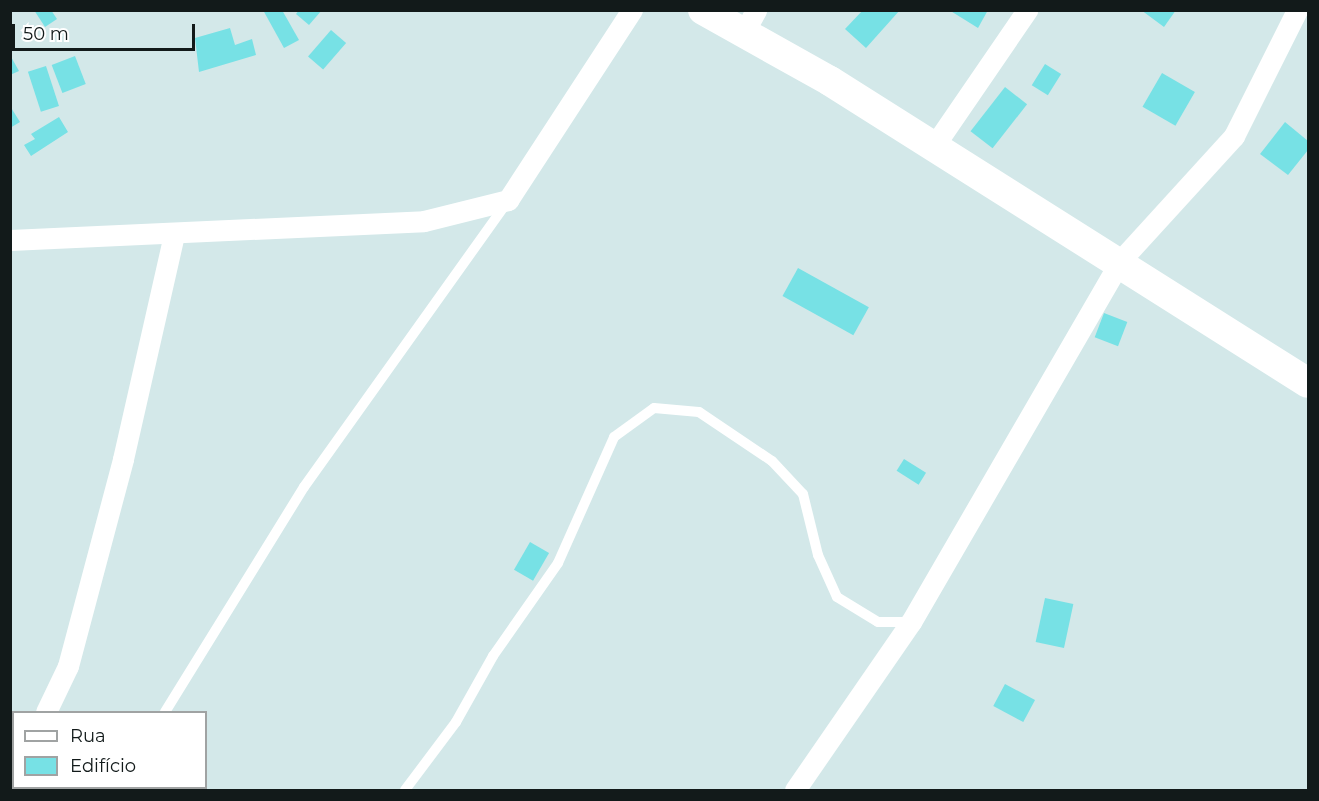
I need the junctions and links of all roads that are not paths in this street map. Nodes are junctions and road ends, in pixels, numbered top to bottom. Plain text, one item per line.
1 (632, 10) edge
2 (703, 10) edge
3 (1028, 10) edge
4 (1297, 10) edge
5 (750, 21) edge
6 (934, 146) junction
7 (508, 200) junction
8 (174, 234) junction
9 (10, 240) edge
10 (1120, 261) junction
11 (1308, 383) edge
12 (911, 622) junction
13 (46, 711) edge
14 (166, 711) edge
15 (405, 790) edge
16 (795, 790) edge

1 - 7 street
2 - 5 street
3 - 6 street
4 - 10 street
5 - 6 street
6 - 10 street
7 - 8 street
7 - 14 lane
8 - 9 street
8 - 13 street
10 - 11 street
10 - 12 street
12 - 15 lane
12 - 16 street

